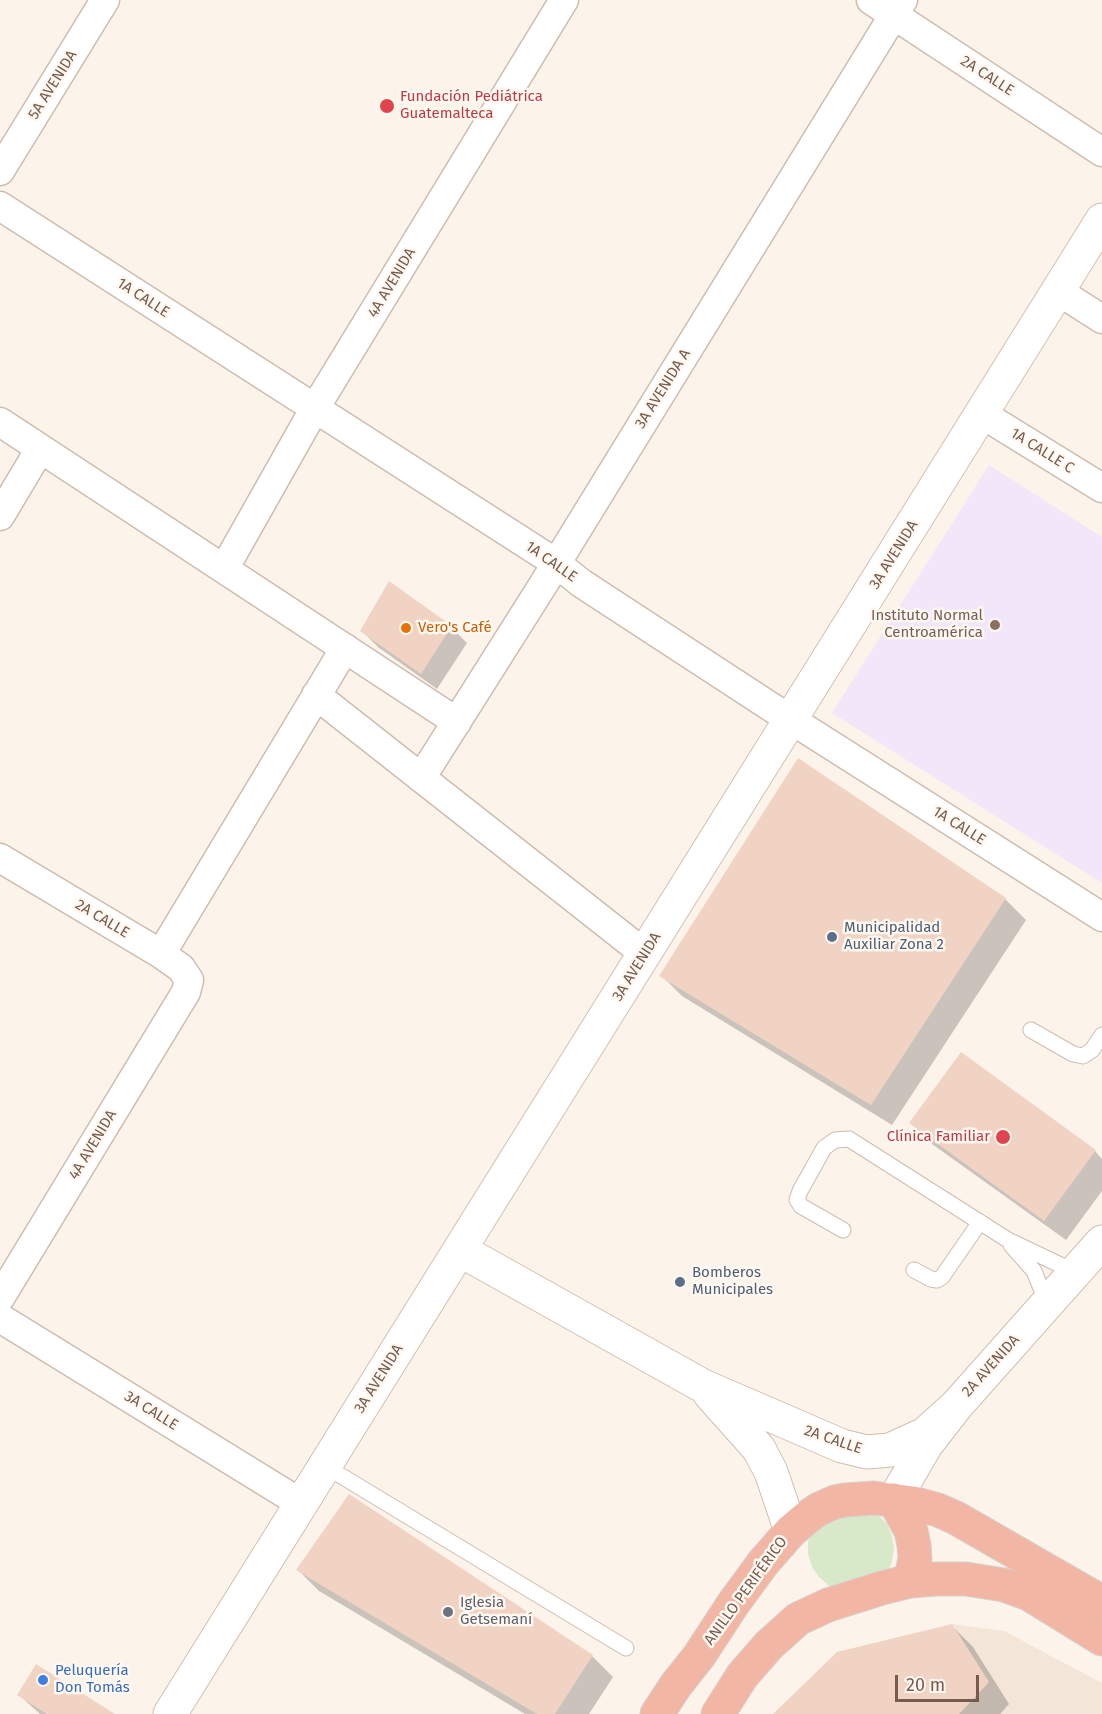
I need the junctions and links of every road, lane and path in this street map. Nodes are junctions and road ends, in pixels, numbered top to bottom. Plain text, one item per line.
1 (105, 0) edge
2 (564, 0) edge
3 (889, 5) edge
4 (1102, 152) edge
5 (0, 171) edge
6 (0, 206) edge
7 (1102, 220) edge
8 (1058, 291) junction
9 (1102, 320) edge
10 (315, 408) junction
11 (982, 414) junction
12 (0, 422) edge
13 (40, 449) junction
14 (1102, 488) edge
15 (0, 516) edge
16 (556, 563) junction
17 (224, 568) junction
18 (345, 648) junction
19 (316, 695) junction
20 (791, 719) junction
21 (457, 722) junction
22 (421, 778) junction
23 (0, 858) edge
24 (1102, 917) edge
25 (161, 954) junction
26 (645, 954) junction
27 (186, 992) joint
28 (1031, 1030) dead end
29 (1102, 1035) edge
30 (980, 1222) junction
31 (843, 1230) dead end
32 (1008, 1240) junction
33 (1102, 1242) edge
34 (460, 1250) junction
35 (915, 1270) dead end
36 (1075, 1272) junction
37 (0, 1298) edge
38 (1047, 1303) junction
39 (0, 1318) edge
40 (703, 1386) junction
41 (957, 1405) junction
42 (325, 1466) junction
43 (894, 1500) junction
44 (302, 1504) junction
45 (790, 1531) junction
46 (910, 1581) junction
47 (1102, 1602) edge
48 (1102, 1639) edge
49 (626, 1648) dead end
50 (699, 1656) junction
51 (170, 1714) edge
52 (657, 1714) edge
53 (675, 1714) edge
54 (718, 1714) edge

1 - 5 street, 5A AVENIDA
2 - 10 street, 4A AVENIDA
3 - 4 street, 2A CALLE
3 - 16 street, 3A AVENIDA A
6 - 10 street, 1A CALLE
7 - 8 street, 3A AVENIDA
8 - 9 street
8 - 11 street, 3A AVENIDA
10 - 16 street, 1A CALLE
10 - 17 street, 4A AVENIDA
11 - 14 street, 1A CALLE C
11 - 20 street, 3A AVENIDA
12 - 13 street
13 - 15 street
13 - 17 street
16 - 20 street, 1A CALLE
16 - 21 street, 3A AVENIDA A
17 - 18 street
18 - 19 street
18 - 21 street
19 - 22 street
19 - 25 street
20 - 24 street, 1A CALLE
20 - 26 street, 3A AVENIDA
21 - 22 street, 3A AVENIDA A
22 - 26 street
23 - 25 street, 2A CALLE
25 - 27 street, 2A CALLE
26 - 34 street, 3A AVENIDA
27 - 37 street, 4A AVENIDA
28 - 29 lane
30 - 31 lane
30 - 32 lane
30 - 35 lane
32 - 36 lane
32 - 38 lane
33 - 36 street, 2A AVENIDA
34 - 40 street, 2A CALLE
34 - 42 street, 3A AVENIDA
36 - 38 street, 2A AVENIDA
38 - 41 street, 2A AVENIDA
39 - 44 street, 3A CALLE
40 - 41 street, 2A CALLE
40 - 45 street, 2A CALLE
41 - 43 street, 2A AVENIDA
42 - 44 street, 3A AVENIDA
42 - 49 lane
43 - 45 highway, ANILLO PERIFÉRICO
43 - 46 highway
43 - 47 highway
44 - 51 street, 3A AVENIDA
45 - 50 highway, ANILLO PERIFÉRICO
46 - 48 highway
46 - 54 highway
50 - 52 highway, ANILLO PERIFÉRICO
50 - 53 street

